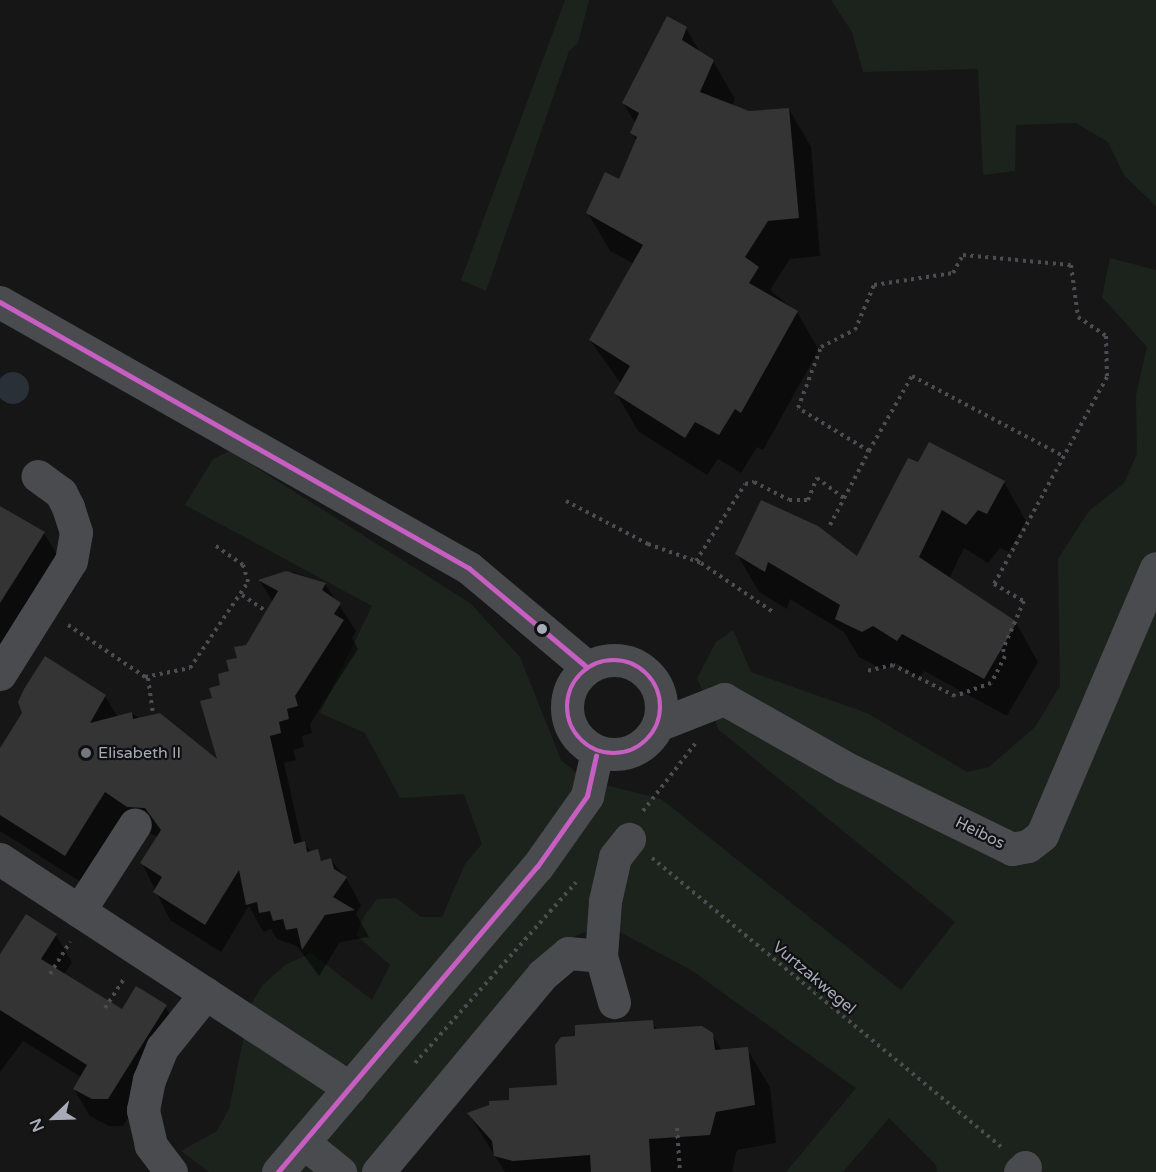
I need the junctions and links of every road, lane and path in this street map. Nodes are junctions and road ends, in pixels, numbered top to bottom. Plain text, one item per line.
1 (0, 302) edge
2 (869, 451) junction
3 (1063, 456) junction
4 (38, 476) dead end
5 (844, 498) junction
6 (566, 501) dead end
7 (830, 525) dead end
8 (214, 544) dead end
9 (696, 561) junction
10 (1156, 568) edge
11 (242, 595) junction
12 (42, 608) junction
13 (266, 611) dead end
14 (773, 612) dead end
15 (587, 667) junction
16 (866, 671) dead end
17 (0, 674) edge
18 (148, 678) junction
19 (697, 706) junction
20 (153, 715) dead end
21 (658, 725) junction
22 (596, 756) junction
23 (135, 824) dead end
24 (627, 835) junction
25 (0, 859) edge
26 (579, 879) dead end
27 (83, 914) junction
28 (601, 956) junction
29 (50, 974) dead end
30 (206, 993) junction
31 (614, 1002) dead end
32 (406, 1073) dead end
33 (350, 1088) junction
34 (677, 1128) dead end
35 (303, 1142) junction
36 (1023, 1169) edge
37 (171, 1172) edge
38 (278, 1172) edge
39 (340, 1172) edge
40 (378, 1172) edge
41 (680, 1172) edge

1 - 15 street
2 - 3 path
2 - 3 path
2 - 5 path
3 - 16 path
4 - 12 street
5 - 7 path
5 - 9 path
6 - 9 path
8 - 11 path
9 - 14 path
10 - 19 street, Heibos
11 - 13 path
11 - 18 path
12 - 17 street
12 - 18 path
15 - 21 street
15 - 22 street
18 - 20 path
19 - 21 street, Heibos
19 - 24 path
21 - 22 street
22 - 33 street
23 - 27 street
24 - 28 street
24 - 36 path, Vurtzakwegel
25 - 27 street
26 - 32 path
27 - 29 path
27 - 30 street
28 - 31 street
28 - 40 street
30 - 33 street
30 - 37 street
33 - 35 street
34 - 41 path
35 - 38 street
35 - 39 street

